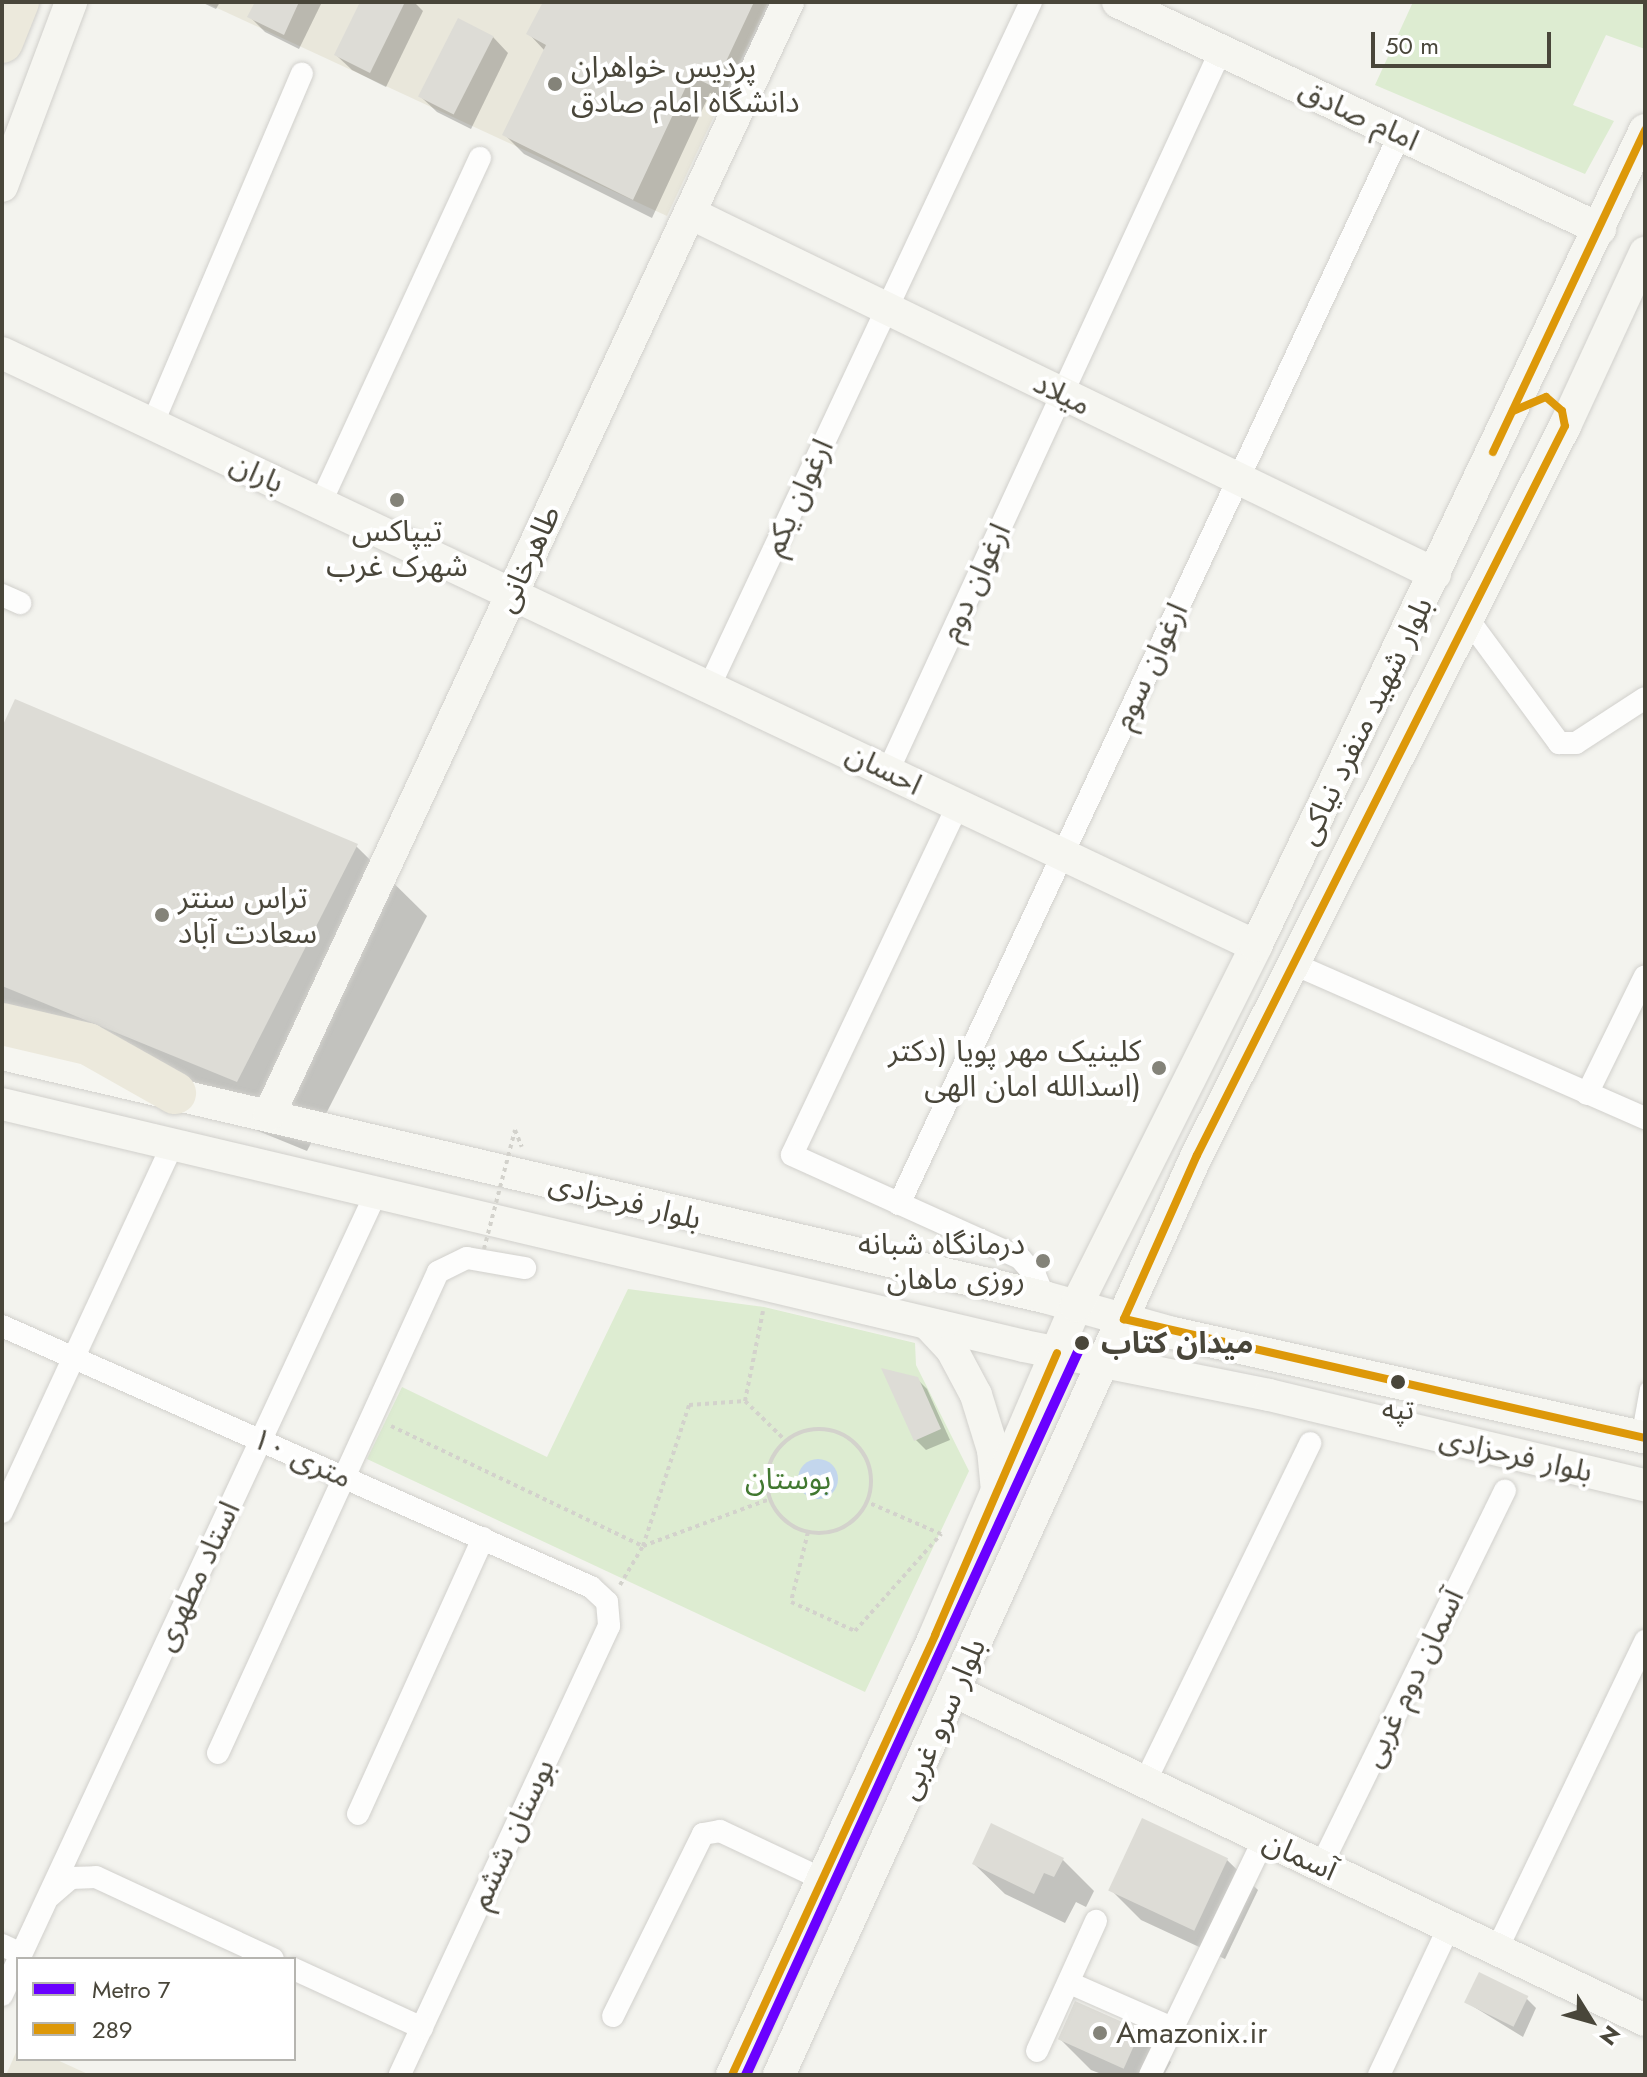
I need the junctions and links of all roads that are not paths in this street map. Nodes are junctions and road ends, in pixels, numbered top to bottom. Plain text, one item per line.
1 (18, 2) edge
2 (71, 2) edge
3 (788, 2) edge
4 (1031, 2) edge
5 (1118, 2) edge
6 (2, 42) edge
7 (1221, 50) junction
8 (302, 74) dead end
9 (1645, 130) edge
10 (1400, 134) junction
11 (480, 158) dead end
12 (2, 186) edge
13 (690, 213) junction
14 (1600, 229) junction
15 (1645, 253) edge
16 (887, 309) junction
17 (2, 353) edge
18 (1062, 394) junction
19 (1513, 411) junction
20 (152, 425) junction
21 (1565, 426) junction
22 (1239, 479) junction
23 (321, 502) junction
24 (1435, 574) junction
25 (513, 591) junction
26 (1468, 619) junction
27 (710, 685) junction
28 (1645, 698) edge
29 (888, 771) junction
30 (958, 805) junction
31 (1062, 854) junction
32 (1256, 946) junction
33 (1296, 965) junction
34 (1645, 976) edge
35 (2, 1024) edge
36 (2, 1054) edge
37 (175, 1093) junction
38 (1587, 1094) junction
39 (2, 1104) edge
40 (269, 1115) junction
41 (1645, 1118) edge
42 (173, 1143) junction
43 (376, 1193) junction
44 (899, 1204) junction
45 (779, 1238) junction
46 (525, 1268) dead end
47 (765, 1296) junction
48 (1044, 1297) junction
49 (1076, 1306) junction
50 (1124, 1319) junction
51 (928, 1324) junction
52 (2, 1326) edge
53 (1057, 1353) junction
54 (1281, 1353) junction
55 (73, 1357) junction
56 (1106, 1363) junction
57 (1645, 1388) edge
58 (1269, 1395) junction
59 (1640, 1437) edge
60 (261, 1440) junction
61 (1310, 1443) dead end
62 (343, 1477) junction
63 (1645, 1485) edge
64 (997, 1491) junction
65 (1505, 1491) dead end
66 (2, 1512) edge
67 (483, 1538) junction
68 (601, 1593) joint
69 (1645, 1641) edge
70 (954, 1691) junction
71 (218, 1753) dead end
72 (1145, 1782) junction
73 (358, 1814) dead end
74 (1264, 1839) junction
75 (1321, 1866) junction
76 (820, 1878) junction
77 (46, 1900) junction
78 (1096, 1921) dead end
79 (1449, 1927) junction
80 (1497, 1949) junction
81 (15, 1954) edge
82 (269, 1957) edge
83 (296, 1970) edge
84 (1072, 1984) junction
85 (2, 1995) edge
86 (613, 2016) dead end
87 (1645, 2020) edge
88 (422, 2028) junction
89 (1172, 2028) junction
90 (1037, 2051) dead end
91 (400, 2075) edge
92 (732, 2075) edge
93 (779, 2075) edge
94 (1150, 2075) edge
95 (1379, 2075) edge

1 - 6 highway
2 - 12 main road
3 - 13 main road, طاهرخانی
4 - 16 street, ارغوان یکم
5 - 7 main road, امام صادق
7 - 10 main road, امام صادق
7 - 18 street, ارغوان دوم
8 - 20 street
9 - 14 main road, بلوار شهید منفرد نیاکی
10 - 14 main road, امام صادق
10 - 22 street, ارغوان سوم
11 - 23 street
13 - 16 main road, میلاد
13 - 25 main road, طاهرخانی
14 - 19 main road, بلوار شهید منفرد نیاکی
15 - 21 main road, بلوار شهید منفرد نیاکی
16 - 18 main road, میلاد
16 - 27 street, ارغوان یکم
17 - 20 main road, باران
18 - 22 main road, میلاد
18 - 29 street, ارغوان دوم
19 - 21 main road
19 - 24 main road, بلوار شهید منفرد نیاکی
20 - 23 main road, باران
21 - 26 main road, بلوار شهید منفرد نیاکی
22 - 24 main road, میلاد
22 - 31 street, ارغوان سوم
23 - 25 main road, باران
24 - 32 main road, بلوار شهید منفرد نیاکی
25 - 27 main road, احسان
25 - 40 main road, طاهرخانی
26 - 28 street
26 - 33 main road, بلوار شهید منفرد نیاکی
27 - 29 main road, احسان
29 - 30 main road, احسان
30 - 31 main road, احسان
30 - 44 street
31 - 32 main road, احسان
31 - 44 street, ارغوان سوم
32 - 49 main road, بلوار شهید منفرد نیاکی
33 - 38 street
33 - 50 main road, بلوار شهید منفرد نیاکی
34 - 38 street
35 - 37 highway
36 - 37 main road, بلوار فرحزادی
37 - 40 main road, بلوار فرحزادی
38 - 41 street
39 - 42 main road, بلوار فرحزادی
40 - 45 main road, بلوار فرحزادی
42 - 43 main road, بلوار فرحزادی
42 - 55 street
43 - 47 main road, بلوار فرحزادی
43 - 60 street, استاد مطهری
44 - 48 street
45 - 47 main road
45 - 48 main road, بلوار فرحزادی
46 - 62 street
47 - 51 main road, بلوار فرحزادی
48 - 49 main road, بلوار فرحزادی
49 - 50 main road, بلوار فرحزادی
49 - 53 main road, بلوار شهید منفرد نیاکی
50 - 54 main road, بلوار فرحزادی
50 - 56 main road, بلوار سرو غربی
51 - 53 main road, بلوار فرحزادی
51 - 64 main road
52 - 55 street, ۱۰ متری
53 - 56 main road, بلوار فرحزادی
53 - 64 main road, بلوار سرو غربی
54 - 58 main road
54 - 59 main road, بلوار فرحزادی
55 - 60 street, ۱۰ متری
55 - 66 street
56 - 58 main road, بلوار فرحزادی
56 - 70 main road, بلوار سرو غربی
57 - 59 lane
58 - 63 main road, بلوار فرحزادی
60 - 62 street, ۱۰ متری
60 - 77 street, استاد مطهری
61 - 72 street
62 - 67 street, ۱۰ متری
62 - 71 street
64 - 76 main road, بلوار سرو غربی
65 - 75 street, آسمان دوم غربی
67 - 68 street, ۱۰ متری
67 - 73 street
68 - 88 street, بوستان ششم
69 - 80 street
70 - 72 main road, آسمان
70 - 93 main road, بلوار سرو غربی
72 - 74 main road, آسمان
74 - 75 main road, آسمان
74 - 89 street
75 - 79 main road, آسمان
76 - 86 street
76 - 92 main road, بلوار سرو غربی
77 - 81 street, استاد مطهری
77 - 82 street
78 - 84 street
79 - 80 main road, آسمان
79 - 95 street
80 - 87 main road, آسمان
81 - 85 street, استاد مطهری
83 - 88 street
84 - 89 street
84 - 90 street
88 - 91 street, بوستان ششم
89 - 94 street

